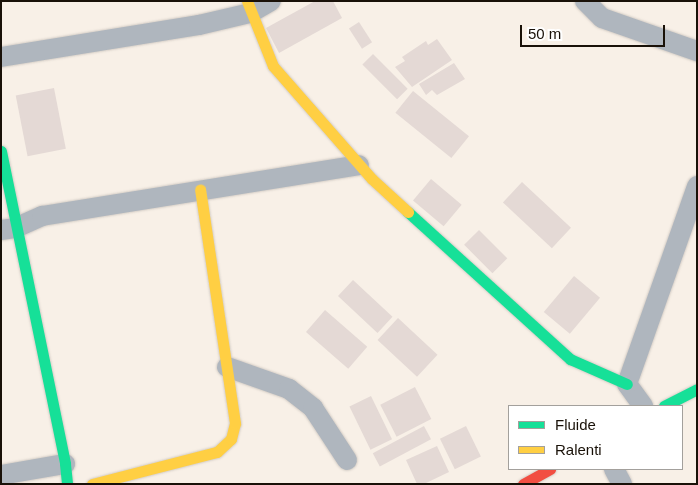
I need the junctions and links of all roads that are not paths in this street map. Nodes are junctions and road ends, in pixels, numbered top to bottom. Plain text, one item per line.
1 (271, 1) edge
2 (585, 1) edge
3 (249, 7) edge
4 (697, 51) edge
5 (1, 57) edge
6 (1, 151) edge
7 (360, 164) junction
8 (697, 186) edge
9 (200, 190) junction
10 (8, 229) edge
11 (227, 367) junction
12 (627, 384) junction
13 (697, 389) edge
14 (642, 405) edge
15 (666, 405) edge
16 (347, 460) dead end
17 (548, 470) edge
18 (615, 470) edge
19 (66, 474) edge
20 (1, 475) edge
21 (92, 484) edge
22 (523, 484) edge
23 (622, 484) edge

1 - 3 street
2 - 4 street
3 - 5 street
3 - 7 street
6 - 10 street
7 - 9 street
7 - 12 street
8 - 12 street
9 - 10 street
9 - 11 street
10 - 19 street
11 - 16 street
11 - 21 street
12 - 14 street
13 - 15 street
17 - 22 street
18 - 23 street
19 - 20 street

